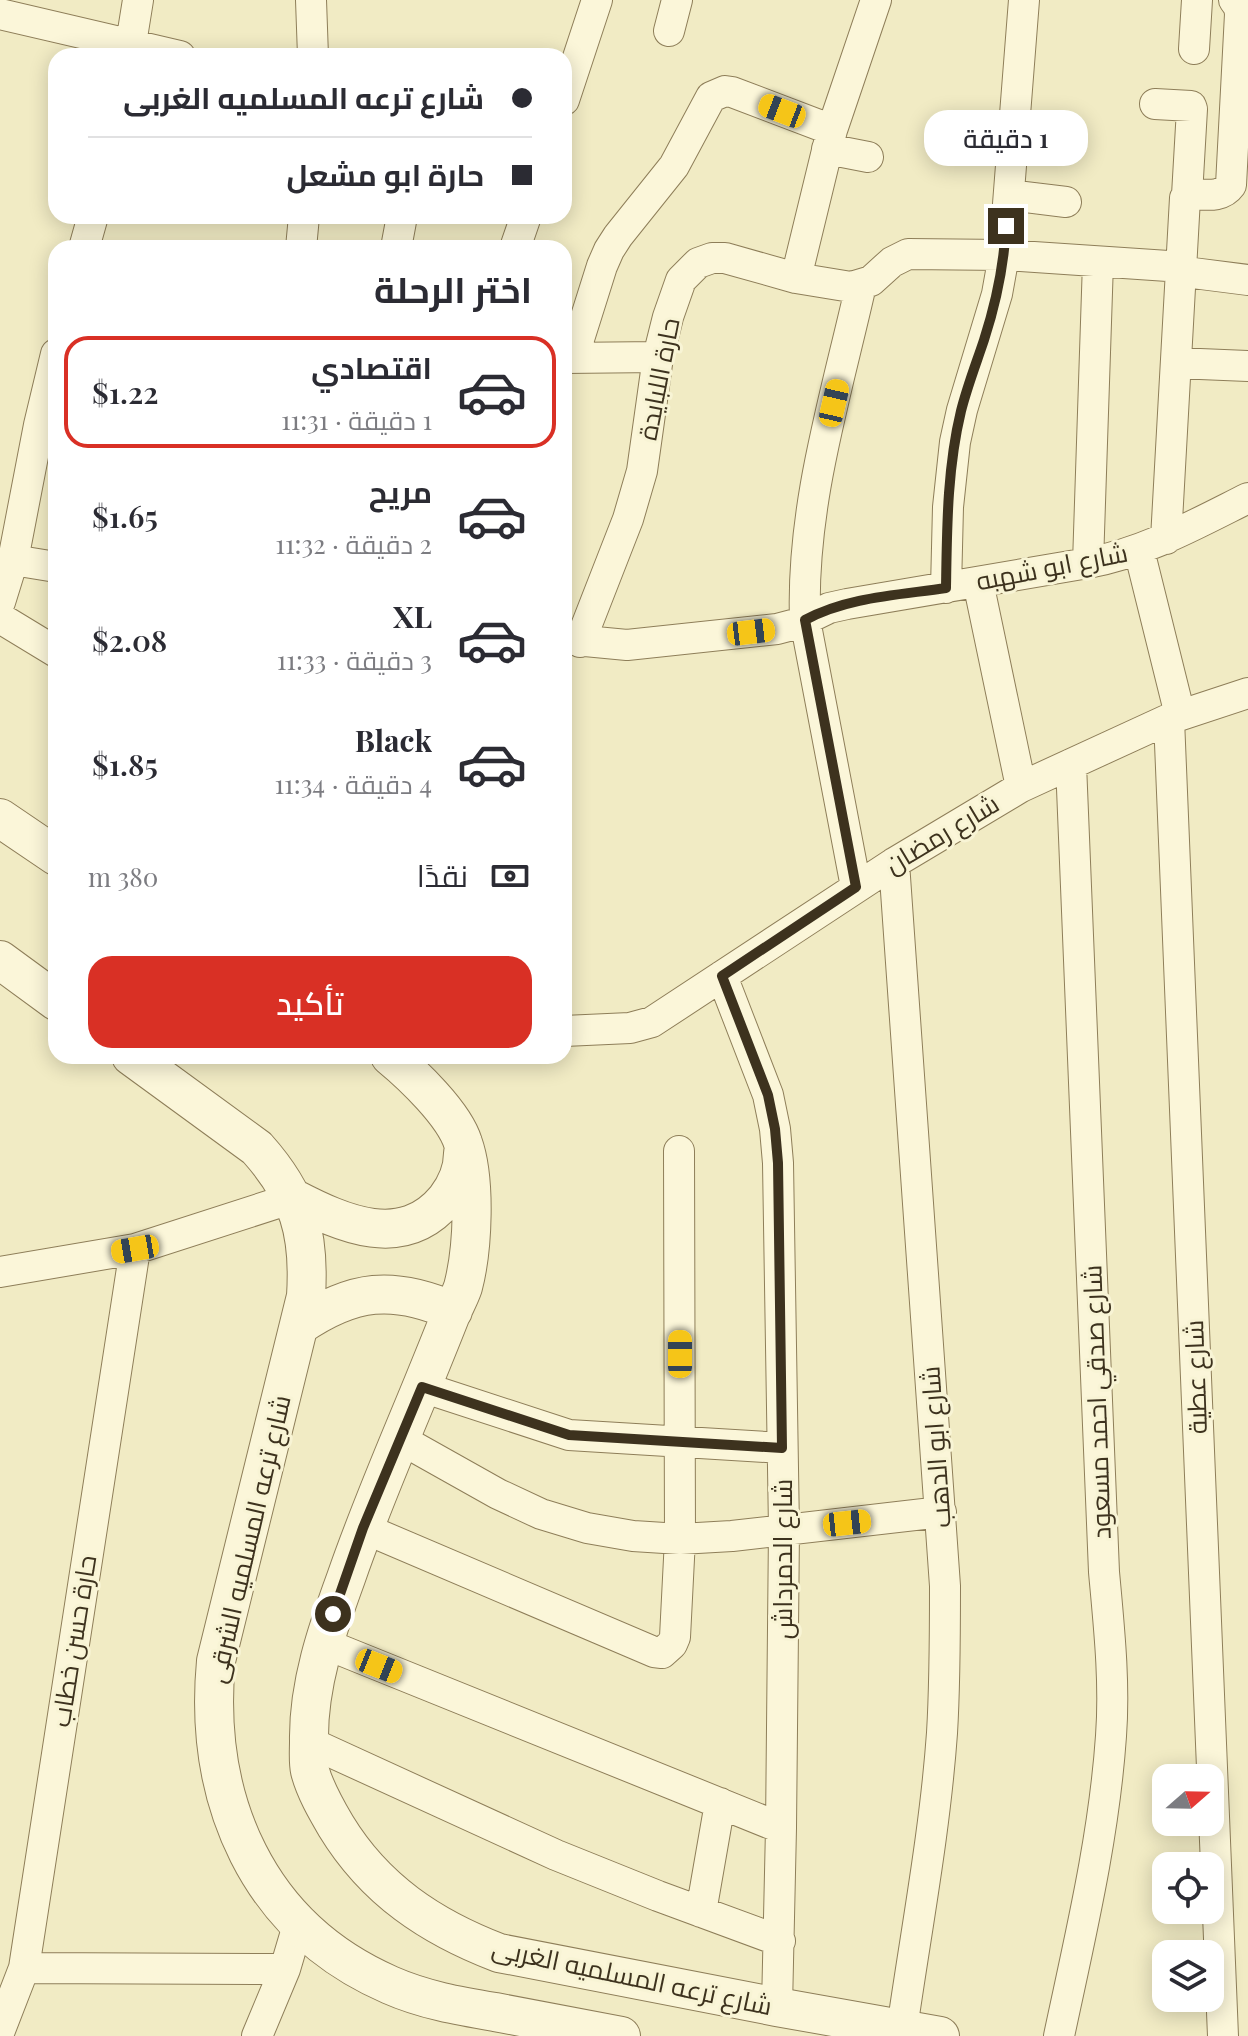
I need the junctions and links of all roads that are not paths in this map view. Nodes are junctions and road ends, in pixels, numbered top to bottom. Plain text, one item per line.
1 (138, 0) edge
2 (311, 0) edge
3 (597, 0) edge
4 (677, 0) edge
5 (876, 0) edge
6 (1024, 0) edge
7 (1197, 0) edge
8 (1234, 0) edge
9 (0, 14) edge
10 (669, 31) dead end
11 (119, 48) edge
12 (130, 48) edge
13 (313, 48) edge
14 (1194, 49) dead end
15 (572, 76) edge
16 (1155, 104) dead end
17 (829, 139) junction
18 (868, 157) dead end
19 (1009, 195) junction
20 (1187, 195) junction
21 (1066, 202) dead end
22 (1004, 255) junction
23 (1098, 262) junction
24 (1181, 269) junction
25 (796, 278) junction
26 (1248, 280) edge
27 (861, 285) junction
28 (572, 350) edge
29 (658, 357) junction
30 (572, 358) edge
31 (1176, 363) junction
32 (1248, 366) edge
33 (47, 427) edge
34 (1248, 498) edge
35 (1153, 544) junction
36 (13, 560) junction
37 (1088, 563) junction
38 (48, 566) edge
39 (978, 582) junction
40 (946, 588) junction
41 (0, 602) edge
42 (0, 618) edge
43 (805, 620) junction
44 (572, 641) edge
45 (48, 647) edge
46 (1248, 695) edge
47 (1174, 717) junction
48 (1071, 764) junction
49 (1021, 787) junction
50 (0, 818) edge
51 (48, 851) edge
52 (894, 863) junction
53 (856, 887) junction
54 (0, 960) edge
55 (722, 976) junction
56 (48, 995) edge
57 (572, 1024) edge
58 (142, 1064) edge
59 (399, 1064) edge
60 (463, 1142) junction
61 (679, 1151) dead end
62 (293, 1198) junction
63 (135, 1249) junction
64 (0, 1272) edge
65 (453, 1311) junction
66 (299, 1326) junction
67 (422, 1387) junction
68 (400, 1439) junction
69 (680, 1441) junction
70 (782, 1448) junction
71 (941, 1512) junction
72 (363, 1528) junction
73 (784, 1529) junction
74 (680, 1539) junction
75 (323, 1643) junction
76 (309, 1742) junction
77 (720, 1803) junction
78 (781, 1828) junction
79 (701, 1912) junction
80 (298, 1925) junction
81 (780, 1941) junction
82 (24, 1968) junction
83 (285, 1969) junction
84 (777, 2007) junction
85 (902, 2029) junction
86 (0, 2030) edge
87 (257, 2036) edge
88 (621, 2036) edge
89 (940, 2036) edge
90 (1059, 2036) edge
91 (1223, 2036) edge

1 - 12 street
2 - 13 street
3 - 15 street
4 - 10 street
5 - 17 street
6 - 19 street
7 - 14 street
8 - 20 street
9 - 11 street
16 - 20 street, شارع عطية
17 - 18 street
17 - 25 street
17 - 28 street
19 - 21 street
19 - 22 street
20 - 24 street, شارع عطية
22 - 23 street
22 - 27 street
22 - 40 street
23 - 24 street
23 - 37 street
24 - 26 street
24 - 31 street, شارع عطية
25 - 27 street, حارة اللبايدة
25 - 29 street, حارة اللبايدة
27 - 43 street
29 - 30 street
29 - 44 street, حارة اللبايدة
31 - 32 street
31 - 35 street, شارع عطية
33 - 36 street
34 - 35 street, شارع ابو شهبه
35 - 37 street, شارع ابو شهبه
35 - 47 street, شارع عطية
36 - 38 street
36 - 41 street
37 - 39 street, شارع ابو شهبه
39 - 40 street, شارع ابو شهبه
39 - 49 street
40 - 43 street, شارع ابو شهبه
42 - 45 street
43 - 44 street, شارع ابو شهبه
43 - 53 street
46 - 47 street, شارع رمضان
47 - 48 street, شارع رمضان
47 - 91 street, شارع عطية
48 - 49 street, شارع رمضان
48 - 90 street, شارع صدقي احمد مسعود
49 - 52 street, شارع رمضان
50 - 51 street
52 - 53 street, شارع رمضان
52 - 71 street, شارع ابو الدهب
53 - 55 street, شارع رمضان
54 - 56 street
55 - 57 street, شارع رمضان
55 - 70 street, شارع الدمرداش
58 - 62 street, شارع ترعه المسلميه الشرقى
59 - 60 street, شارع ترعه المسلميه الغربى
60 - 62 street
60 - 65 street, شارع ترعه المسلميه الغربى
61 - 69 street
62 - 63 street
62 - 66 street, شارع ترعه المسلميه الشرقى
63 - 64 street
63 - 82 street, حارة حسن خطاب
65 - 66 street
65 - 67 street, شارع ترعه المسلميه الغربى
66 - 80 street, شارع ترعه المسلميه الشرقى
67 - 68 street, شارع ترعه المسلميه الغربى
67 - 69 street
68 - 72 street, شارع ترعه المسلميه الغربى
68 - 74 street
69 - 70 street
69 - 74 street
70 - 73 street, شارع الدمرداش
71 - 73 street
71 - 85 street, شارع ابو الدهب
72 - 74 street
72 - 75 street, شارع ترعه المسلميه الغربى
73 - 74 street
73 - 78 street, شارع الدمرداش
75 - 76 street, شارع ترعه المسلميه الغربى
75 - 77 street
76 - 79 street
76 - 84 street, شارع ترعه المسلميه الغربى
77 - 78 street
77 - 79 street
78 - 81 street, شارع الدمرداش
79 - 81 street
80 - 83 street
80 - 88 street, شارع ترعه المسلميه الشرقى
81 - 84 street, شارع الدمرداش
82 - 83 street
82 - 86 street, حارة حسن خطاب
83 - 87 street
84 - 85 street, شارع ترعه المسلميه الغربى
85 - 89 street, شارع ترعه المسلميه الغربى

